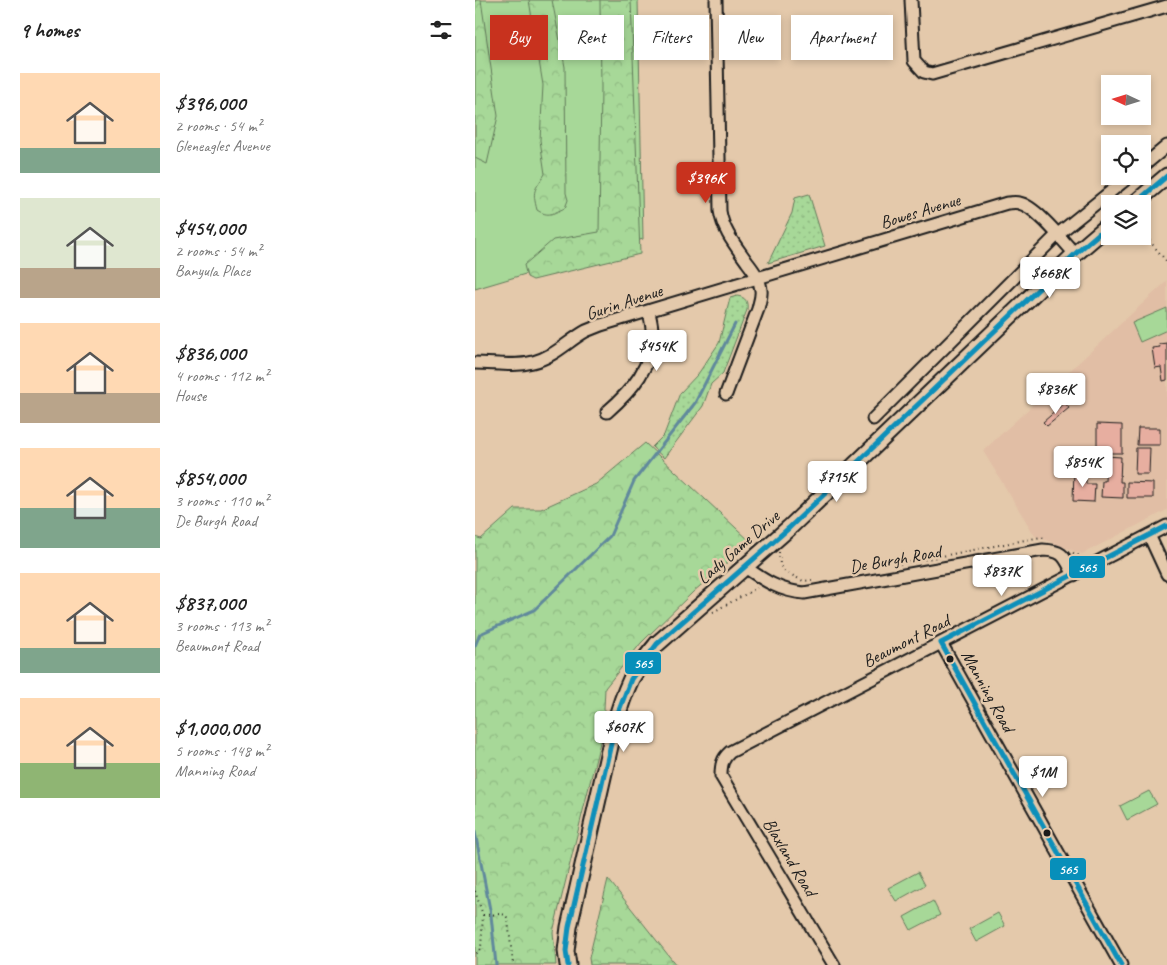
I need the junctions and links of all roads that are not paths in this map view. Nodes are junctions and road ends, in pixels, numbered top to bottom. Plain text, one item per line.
1 (716, 0) edge
2 (911, 0) edge
3 (1167, 6) edge
4 (1167, 146) edge
5 (1151, 159) edge
6 (1167, 176) edge
7 (1119, 185) edge
8 (1145, 195) edge
9 (1101, 232) edge
10 (1058, 234) junction
11 (1075, 254) junction
12 (758, 278) junction
13 (649, 312) junction
14 (475, 363) edge
15 (726, 394) dead end
16 (607, 412) dead end
17 (873, 418) dead end
18 (1167, 526) edge
19 (1149, 535) junction
20 (745, 567) junction
21 (1167, 574) edge
22 (1074, 575) junction
23 (941, 643) junction
24 (721, 766) joint
25 (568, 965) edge
26 (834, 965) edge
27 (1121, 965) edge

1 - 12 street
2 - 3 street
4 - 5 street
6 - 8 main road
7 - 10 street
9 - 11 main road, Lady Game Drive
10 - 11 street, Bowes Avenue
10 - 12 street, Bowes Avenue
10 - 17 street
11 - 20 main road, Lady Game Drive
12 - 13 street, Gurin Avenue
12 - 15 street
13 - 14 street, Gurin Avenue
13 - 16 street
18 - 19 street, Beaumont Road
19 - 21 street
19 - 22 street, Beaumont Road
20 - 22 street, De Burgh Road
20 - 25 main road, Lady Game Drive
22 - 23 street, Beaumont Road
23 - 24 street, Beaumont Road
23 - 27 street, Manning Road
24 - 26 street, Blaxland Road

